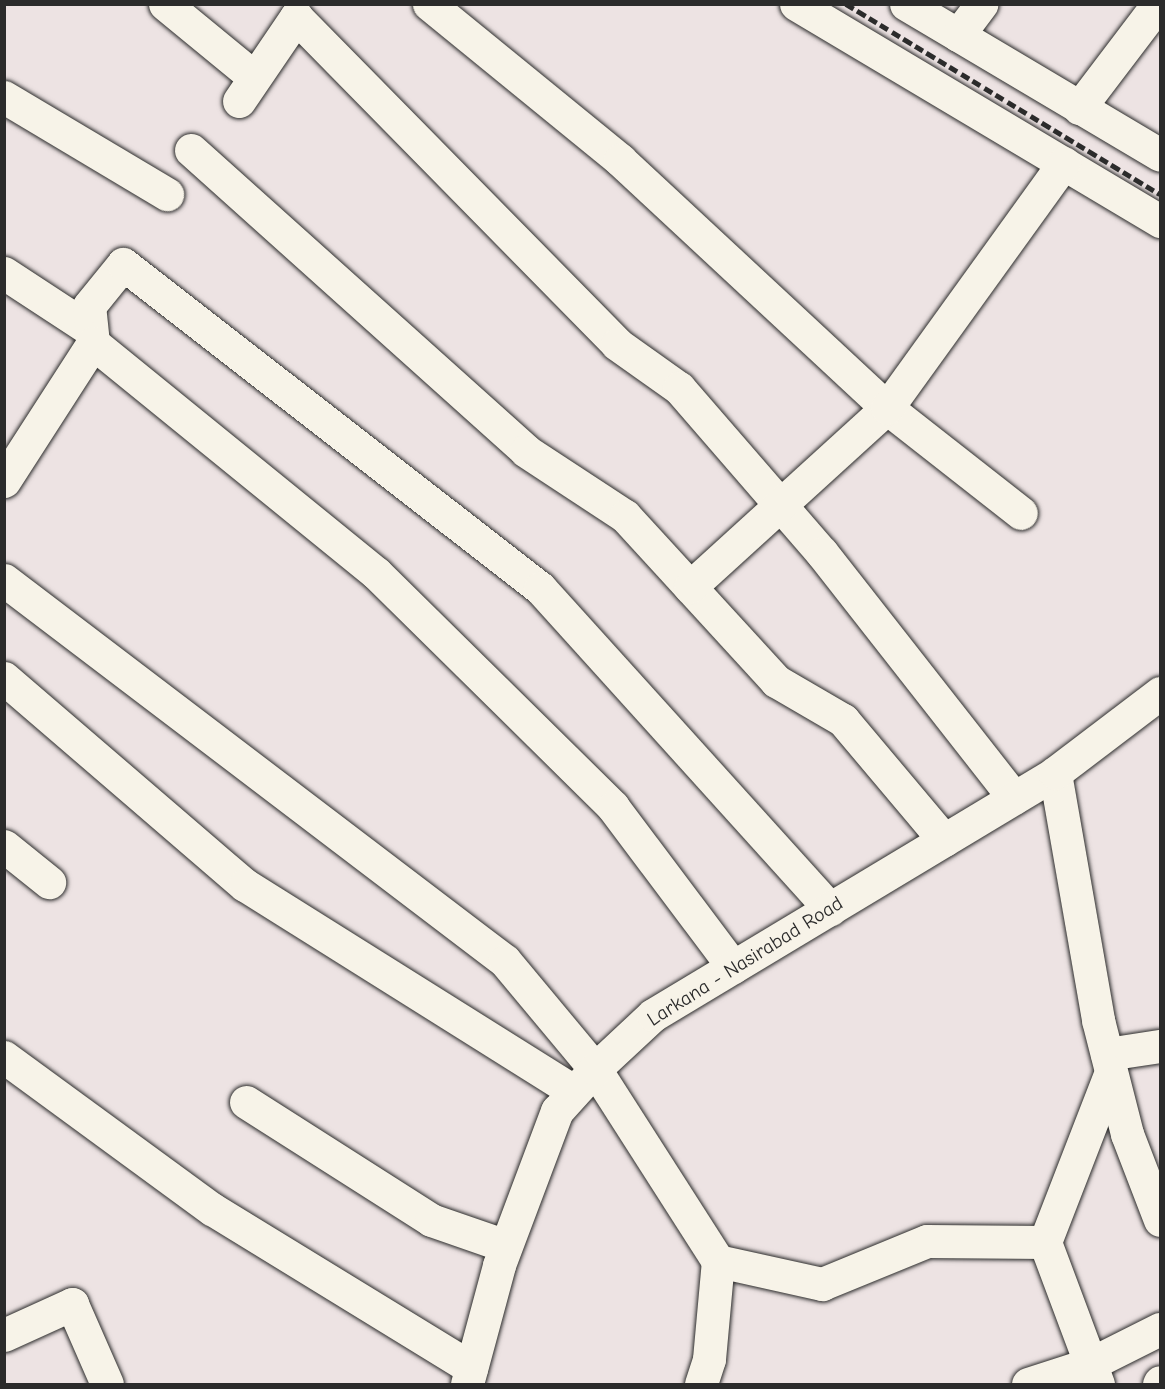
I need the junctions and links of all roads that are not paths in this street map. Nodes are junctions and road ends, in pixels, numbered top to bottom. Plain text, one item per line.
1 (165, 4) edge
2 (429, 4) edge
3 (796, 4) edge
4 (906, 4) edge
5 (981, 4) edge
6 (1158, 4) edge
7 (958, 35) junction
8 (4, 97) edge
9 (1079, 108) junction
10 (191, 150) dead end
11 (1161, 155) edge
12 (1064, 163) junction
13 (167, 194) dead end
14 (1161, 221) edge
15 (4, 273) edge
16 (92, 337) junction
17 (887, 408) junction
18 (4, 481) edge
19 (780, 505) junction
20 (1021, 513) dead end
21 (4, 580) edge
22 (690, 587) junction
23 (4, 678) edge
24 (1161, 693) edge
25 (1055, 773) junction
26 (1014, 798) junction
27 (944, 840) junction
28 (4, 846) edge
29 (49, 882) dead end
30 (830, 909) junction
31 (733, 967) junction
32 (1161, 1046) edge
33 (4, 1057) edge
34 (1109, 1063) junction
35 (584, 1080) junction
36 (246, 1102) dead end
37 (1161, 1220) edge
38 (1045, 1242) junction
39 (506, 1246) junction
40 (718, 1261) junction
41 (1161, 1329) edge
42 (4, 1335) edge
43 (1094, 1374) edge
44 (469, 1376) edge
45 (107, 1384) edge
46 (701, 1384) edge
47 (1028, 1384) edge

1 - 19 street
2 - 17 street
3 - 12 street
4 - 7 street
5 - 7 street
6 - 9 street
7 - 9 street
8 - 13 street
9 - 11 street
10 - 22 street
12 - 14 street
12 - 17 street
15 - 16 street
16 - 18 street
16 - 30 street
16 - 31 street
17 - 19 street
17 - 20 street
19 - 22 street
19 - 26 street
21 - 35 street
22 - 27 street
23 - 35 street
24 - 25 street, Larkana - Nasirabad Road
25 - 26 street, Larkana - Nasirabad Road
25 - 34 street
26 - 27 street, Larkana - Nasirabad Road
27 - 30 street, Larkana - Nasirabad Road
28 - 29 street
30 - 31 street, Larkana - Nasirabad Road
31 - 35 street, Larkana - Nasirabad Road
32 - 34 street
33 - 44 street
34 - 37 street
34 - 38 street
35 - 39 street, Larkana - Nasirabad Road
35 - 40 street
36 - 39 street
38 - 40 street
38 - 43 street
39 - 44 street, Larkana - Nasirabad Road
40 - 46 street
41 - 43 street
42 - 45 street
43 - 47 street

